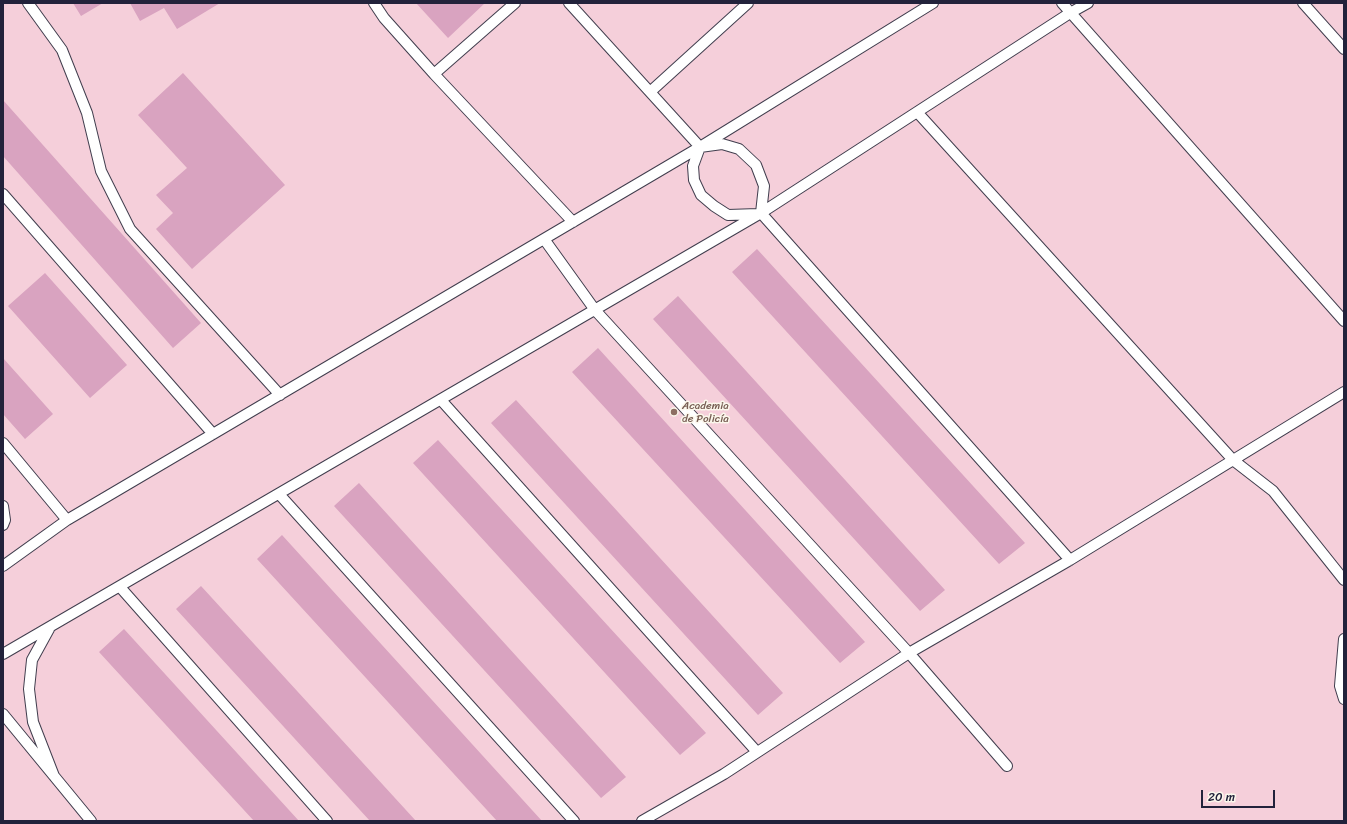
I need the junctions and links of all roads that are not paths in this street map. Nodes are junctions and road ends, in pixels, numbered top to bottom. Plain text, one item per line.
1 (28, 3) edge
2 (374, 3) edge
3 (515, 3) edge
4 (569, 3) edge
5 (748, 3) edge
6 (933, 3) edge
7 (1062, 3) edge
8 (1088, 3) edge
9 (1303, 3) edge
10 (1070, 13) junction
11 (1344, 49) edge
12 (434, 74) junction
13 (650, 92) junction
14 (917, 112) junction
15 (700, 147) junction
16 (3, 194) edge
17 (761, 213) junction
18 (573, 222) junction
19 (544, 239) junction
20 (595, 310) junction
21 (1344, 321) edge
22 (1344, 392) edge
23 (280, 395) junction
24 (441, 400) junction
25 (213, 434) junction
26 (3, 443) edge
27 (1233, 460) junction
28 (279, 494) junction
29 (3, 506) edge
30 (67, 520) junction
31 (3, 525) edge
32 (1070, 560) junction
33 (3, 566) edge
34 (1344, 580) edge
35 (120, 587) junction
36 (50, 628) junction
37 (1344, 639) edge
38 (909, 653) junction
39 (3, 654) edge
40 (1344, 699) edge
41 (3, 714) edge
42 (757, 752) junction
43 (1007, 766) dead end
44 (54, 776) junction
45 (91, 821) edge
46 (327, 821) edge
47 (574, 821) edge
48 (642, 821) edge

1 - 23 lane
2 - 12 lane
3 - 12 lane
4 - 13 lane
5 - 13 lane
6 - 15 lane
7 - 10 lane
8 - 10 lane
9 - 11 lane
10 - 14 lane
10 - 21 lane
12 - 18 lane
13 - 15 lane
14 - 17 lane
14 - 27 lane
15 - 17 lane
15 - 17 lane
15 - 18 lane
16 - 25 lane
17 - 20 lane
17 - 32 lane
18 - 19 lane
19 - 20 lane
19 - 23 lane
20 - 24 lane
20 - 38 lane
22 - 27 lane
23 - 25 lane
24 - 28 lane
24 - 42 lane
25 - 30 lane
26 - 30 lane
27 - 32 lane
27 - 34 lane
28 - 35 lane
28 - 47 lane
29 - 31 lane
30 - 33 lane
32 - 38 lane
35 - 36 lane
35 - 46 lane
36 - 39 lane
36 - 44 lane
37 - 40 lane
38 - 42 lane
38 - 43 lane
41 - 44 lane
42 - 48 lane
44 - 45 lane

